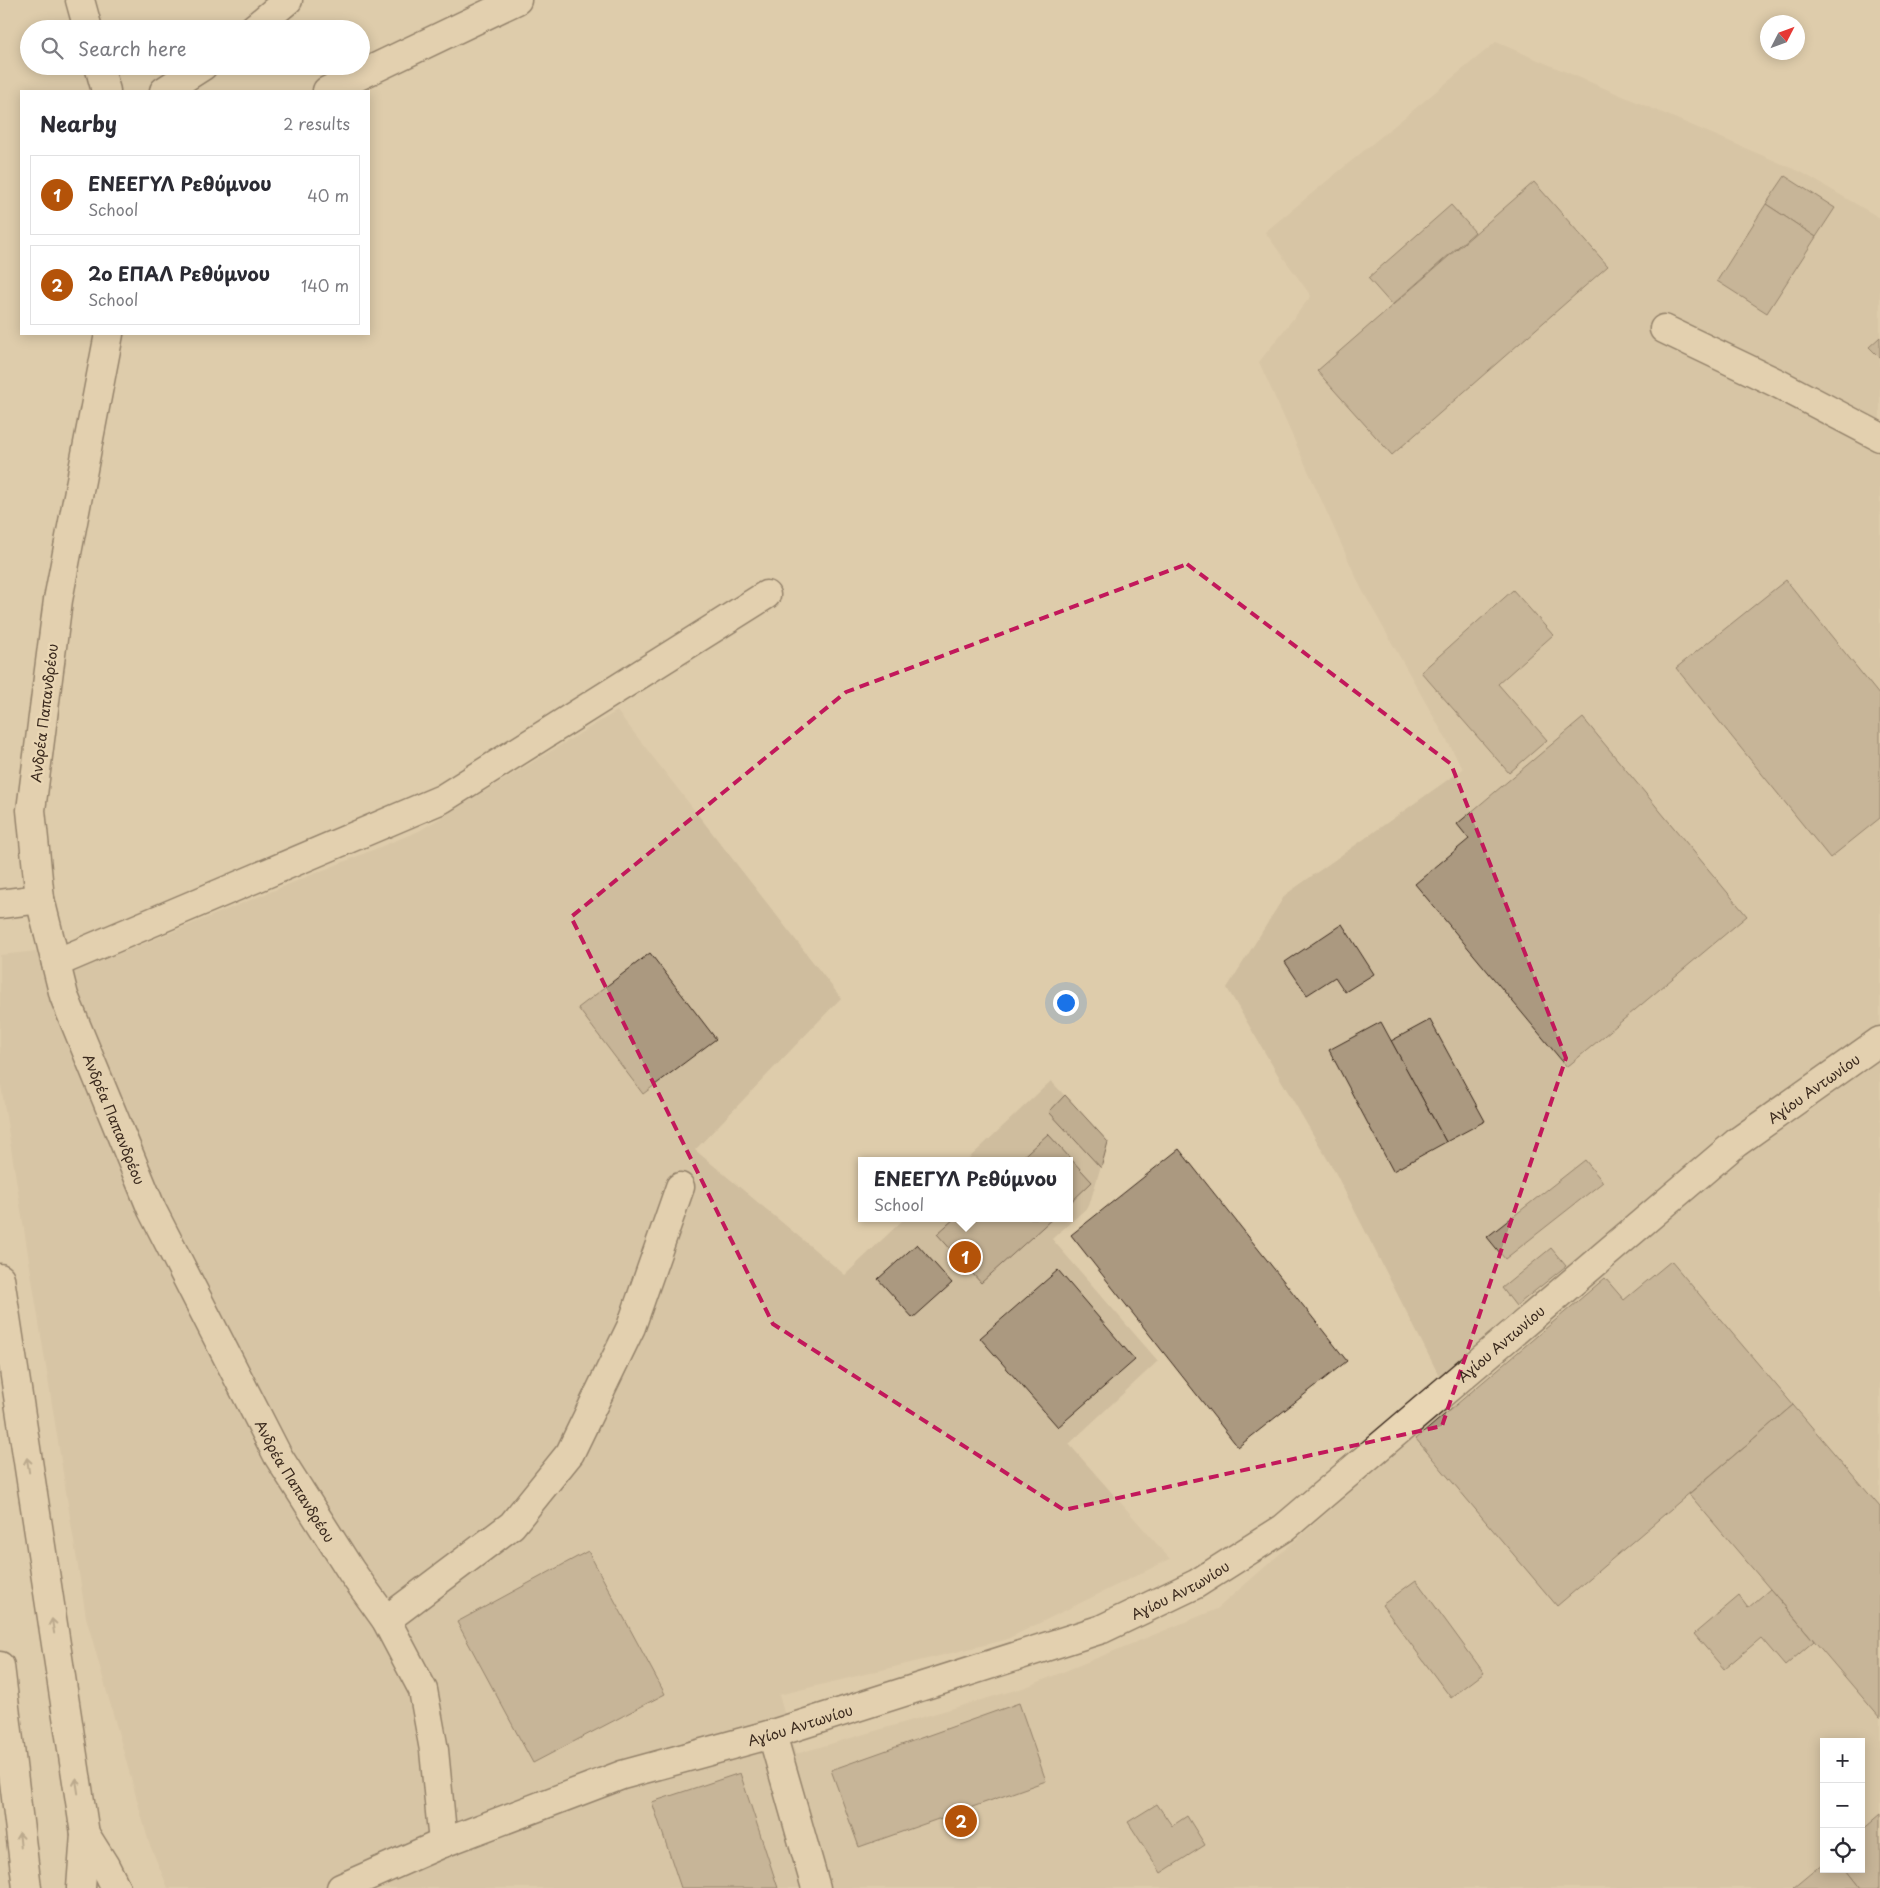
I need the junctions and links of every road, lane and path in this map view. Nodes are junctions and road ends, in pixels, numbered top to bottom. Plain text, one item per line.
1 (80, 0) edge
2 (288, 0) edge
3 (517, 0) edge
4 (86, 20) edge
5 (264, 20) edge
6 (370, 70) edge
7 (102, 75) edge
8 (189, 75) edge
9 (360, 75) edge
10 (106, 90) edge
11 (166, 90) edge
12 (328, 90) edge
13 (1664, 329) dead end
14 (109, 335) edge
15 (1880, 437) edge
16 (766, 595) dead end
17 (40, 899) junction
18 (0, 904) edge
19 (56, 963) junction
20 (1880, 1041) edge
21 (680, 1187) dead end
22 (0, 1278) edge
23 (386, 1620) junction
24 (0, 1666) edge
25 (772, 1734) junction
26 (85, 1834) junction
27 (443, 1842) junction
28 (27, 1888) edge
29 (81, 1888) edge
30 (116, 1888) edge
31 (342, 1888) edge
32 (816, 1888) edge

1 - 4 main road
2 - 5 main road
3 - 6 main road
7 - 10 main road
8 - 11 main road
9 - 12 main road
13 - 15 main road
14 - 17 main road, Ανδρέα Παπανδρέου
16 - 19 main road
17 - 18 main road
17 - 19 main road, Ανδρέα Παπανδρέου
19 - 23 main road, Ανδρέα Παπανδρέου
20 - 25 main road, Αγίου Αντωνίου
21 - 23 main road
26 -> 22 main road
23 - 27 main road, Ανδρέα Παπανδρέου
28 -> 24 main road
25 - 27 main road, Αγίου Αντωνίου
25 - 32 main road
26 - 29 main road
26 - 30 main road
27 - 31 main road, Αγίου Αντωνίου

